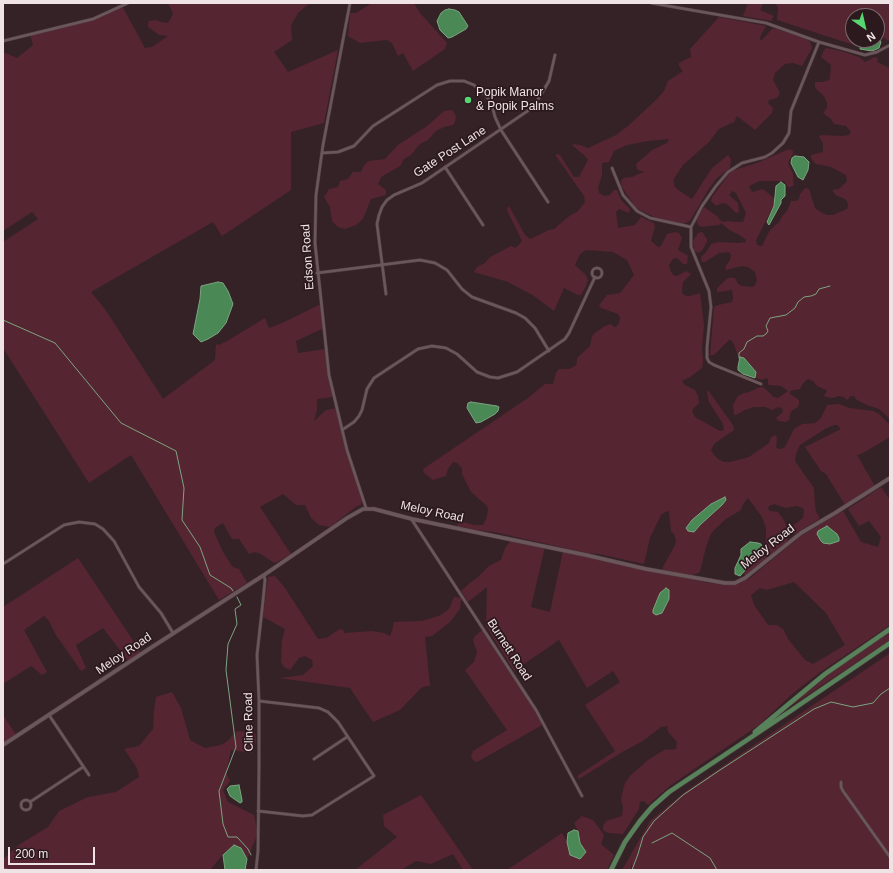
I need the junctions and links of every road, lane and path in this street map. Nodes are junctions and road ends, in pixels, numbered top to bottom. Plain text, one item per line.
1 (128, 3) edge
2 (350, 3) edge
3 (651, 3) edge
4 (3, 41) edge
5 (819, 42) junction
6 (890, 45) edge
7 (555, 55) dead end
8 (501, 130) junction
9 (322, 153) junction
10 (445, 167) junction
11 (612, 168) dead end
12 (548, 202) dead end
13 (483, 225) dead end
14 (691, 227) junction
15 (382, 265) junction
16 (317, 273) junction
17 (595, 277) junction
18 (386, 294) dead end
19 (549, 351) junction
20 (761, 384) dead end
21 (342, 430) junction
22 (890, 478) edge
23 (366, 508) junction
24 (412, 519) junction
25 (3, 564) edge
26 (264, 575) junction
27 (890, 629) edge
28 (174, 633) junction
29 (890, 643) edge
30 (259, 701) junction
31 (49, 714) junction
32 (347, 737) junction
33 (3, 745) edge
34 (738, 746) junction
35 (314, 759) dead end
36 (84, 767) junction
37 (89, 775) dead end
38 (841, 782) dead end
39 (582, 796) dead end
40 (30, 802) junction
41 (258, 811) junction
42 (890, 857) edge
43 (256, 870) edge
44 (611, 870) edge

1 - 4 street
2 - 9 street, Edson Road
3 - 5 street
5 - 6 street
5 - 14 street
7 - 8 street, Gate Post Lane
8 - 9 street
8 - 10 street, Gate Post Lane
8 - 12 street
9 - 16 street, Edson Road
10 - 13 street
10 - 15 street, Gate Post Lane
11 - 14 street
14 - 20 street
15 - 16 street
15 - 18 street, Gate Post Lane
15 - 19 street
16 - 21 street, Edson Road
17 - 17 street
17 - 19 street
19 - 21 street
21 - 23 street, Edson Road
22 - 24 street, Meloy Road
23 - 24 street, Meloy Road
23 - 26 street, Meloy Road
24 - 39 street, Burnett Road
25 - 28 street
26 - 28 street, Meloy Road
26 - 30 street, Cline Road
27 - 34 main road
28 - 31 street, Meloy Road
29 - 34 main road
30 - 32 street
30 - 41 street, Cline Road
31 - 33 street, Meloy Road
31 - 36 street
32 - 35 street
32 - 41 street
34 - 44 main road
36 - 37 street
36 - 40 street
38 - 42 street
40 - 40 street
41 - 43 street, Cline Road

